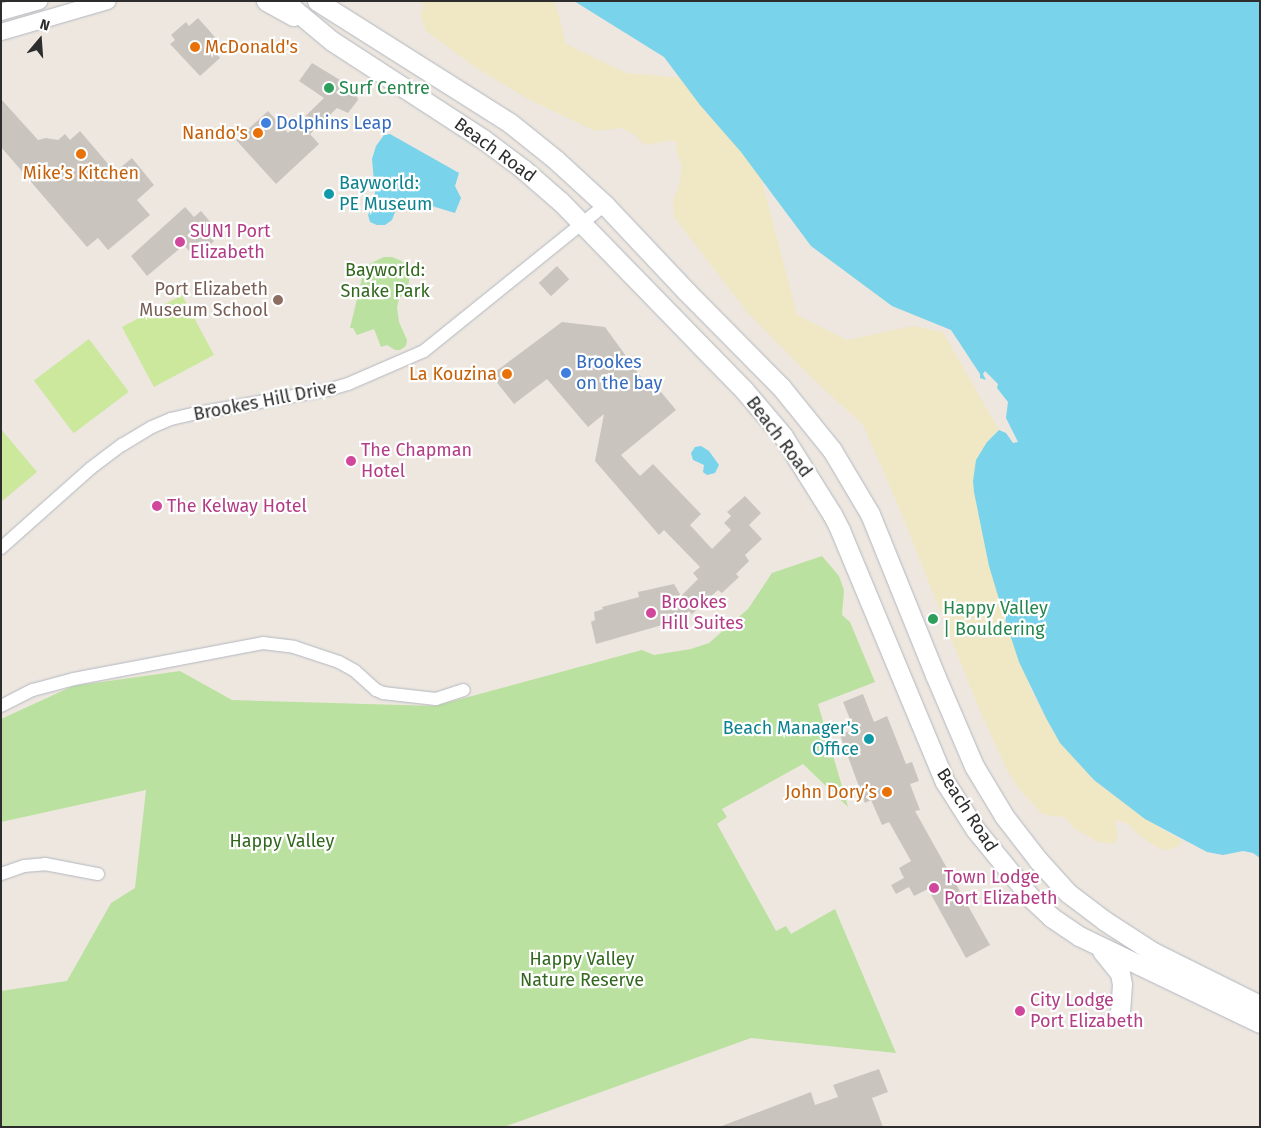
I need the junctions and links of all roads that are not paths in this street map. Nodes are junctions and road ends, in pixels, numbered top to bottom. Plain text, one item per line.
1 (39, 1) edge
2 (266, 1) edge
3 (284, 1) edge
4 (318, 1) edge
5 (104, 2) edge
6 (1, 12) edge
7 (315, 29) junction
8 (1, 32) edge
9 (382, 43) junction
10 (369, 64) junction
11 (605, 205) junction
12 (582, 224) junction
13 (1, 548) edge
14 (464, 690) dead end
15 (1, 706) edge
16 (1, 874) edge
17 (98, 874) dead end
18 (1096, 944) junction
19 (1260, 1005) edge
20 (1120, 1011) dead end
21 (1260, 1023) edge

1 - 6 street
2 - 7 main road
3 - 7 main road, Beach Road
4 - 9 main road, Beach Road
5 - 8 street
7 - 10 main road, Beach Road
9 - 10 main road
9 - 11 main road, Beach Road
10 - 12 main road, Beach Road
11 - 12 street, Brookes Hill Drive
11 - 19 main road, Beach Road
12 - 13 street, Brookes Hill Drive
12 - 18 main road, Beach Road
14 - 15 street
16 - 17 street
18 - 20 main road
18 - 21 main road, Beach Road

